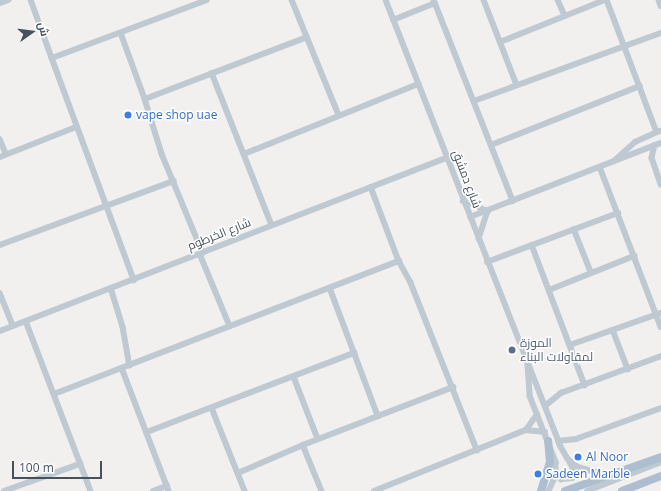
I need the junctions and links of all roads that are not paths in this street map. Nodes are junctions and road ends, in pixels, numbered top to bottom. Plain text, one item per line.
1 (8, 0) edge
2 (31, 0) edge
3 (207, 0) edge
4 (292, 0) edge
5 (386, 0) edge
6 (484, 0) edge
7 (558, 0) edge
8 (606, 0) edge
9 (659, 0) edge
10 (434, 1) edge
11 (0, 3) edge
12 (661, 6) edge
13 (565, 16) junction
14 (393, 20) junction
15 (121, 33) junction
16 (661, 33) edge
17 (307, 37) junction
18 (500, 42) junction
19 (625, 46) junction
20 (52, 58) junction
21 (212, 73) junction
22 (418, 84) junction
23 (517, 85) junction
24 (640, 86) junction
25 (146, 99) junction
26 (474, 101) junction
27 (339, 115) junction
28 (76, 127) junction
29 (659, 132) edge
30 (0, 139) edge
31 (658, 144) edge
32 (491, 145) junction
33 (639, 152) junction
34 (244, 154) junction
35 (3, 155) edge
36 (447, 158) junction
37 (612, 162) junction
38 (652, 162) junction
39 (600, 167) junction
40 (174, 181) junction
41 (661, 184) edge
42 (371, 187) junction
43 (463, 201) junction
44 (514, 201) junction
45 (106, 207) junction
46 (488, 210) junction
47 (618, 213) junction
48 (470, 217) junction
49 (272, 225) junction
50 (574, 229) junction
51 (479, 241) junction
52 (532, 245) junction
53 (0, 246) edge
54 (202, 253) junction
55 (634, 256) junction
56 (399, 261) junction
57 (487, 262) junction
58 (591, 272) junction
59 (134, 280) junction
60 (111, 288) junction
61 (330, 288) junction
62 (549, 290) junction
63 (0, 293) edge
64 (659, 314) edge
65 (26, 321) junction
66 (12, 326) junction
67 (230, 326) junction
68 (661, 327) edge
69 (613, 330) junction
70 (0, 331) edge
71 (570, 345) junction
72 (354, 353) junction
73 (661, 356) edge
74 (130, 365) junction
75 (528, 365) junction
76 (122, 368) junction
77 (628, 369) junction
78 (294, 377) junction
79 (585, 385) junction
80 (453, 387) junction
81 (54, 394) junction
82 (545, 406) junction
83 (212, 408) junction
84 (661, 408) edge
85 (538, 414) junction
86 (378, 416) junction
87 (526, 430) junction
88 (147, 432) junction
89 (545, 432) junction
90 (318, 439) junction
91 (548, 441) junction
92 (558, 441) junction
93 (303, 445) junction
94 (477, 450) junction
95 (661, 457) edge
96 (568, 459) junction
97 (661, 462) edge
98 (80, 464) junction
99 (556, 471) junction
100 (238, 473) junction
101 (606, 476) junction
102 (661, 476) edge
103 (168, 488) edge
104 (640, 488) edge
105 (19, 489) edge
106 (4, 491) edge
107 (91, 491) edge
108 (153, 491) edge
109 (245, 491) edge
110 (322, 491) edge
111 (374, 491) edge
112 (541, 491) edge
113 (549, 491) edge
114 (565, 491) edge
115 (587, 491) edge
116 (622, 491) edge

1 - 11 street
2 - 20 street
3 - 15 street
4 - 17 street
5 - 14 street, شارع دمشق
6 - 18 street
7 - 13 street
8 - 13 street
8 - 19 street
9 - 12 street
10 - 14 street
10 - 26 street
13 - 18 street
14 - 22 street, شارع دمشق
15 - 20 street
15 - 25 street
16 - 19 street
17 - 21 street
17 - 27 street
18 - 23 street
19 - 23 street
19 - 24 street
20 - 28 street
21 - 25 street
21 - 34 street
22 - 27 street
22 - 36 street, شارع دمشق
23 - 26 street
24 - 29 street
24 - 32 street
25 - 40 street
26 - 32 street
27 - 34 street
28 - 35 street
28 - 45 street
29 - 37 street
30 - 35 street
31 - 33 street
31 - 38 street
32 - 44 street
33 - 37 street
33 - 38 street
34 - 49 street
36 - 42 street, شارع الخرطوم
36 - 43 street, شارع دمشق
37 - 39 street
38 - 41 street
39 - 44 street
39 - 47 street
40 - 45 street
40 - 54 street
42 - 49 street, شارع الخرطوم
42 - 56 street
43 - 46 street
43 - 48 street, شارع دمشق
44 - 46 street
45 - 53 street
45 - 59 street
46 - 48 street
46 - 51 street
47 - 50 street
47 - 55 street
48 - 51 street, شارع دمشق
49 - 54 street, شارع الخرطوم
50 - 52 street
50 - 58 street
51 - 57 street, شارع دمشق
52 - 57 street
52 - 62 street
54 - 59 street, شارع الخرطوم
54 - 67 street
55 - 58 street
55 - 64 street
56 - 61 street
56 - 80 street
57 - 75 street, شارع دمشق
58 - 62 street
59 - 60 street, شارع الخرطوم
60 - 65 street, شارع الخرطوم
60 - 74 street
61 - 67 street
61 - 72 street
62 - 71 street
63 - 66 street
64 - 68 street
64 - 69 street
65 - 66 street, شارع الخرطوم
65 - 81 street
66 - 70 street, شارع الخرطوم
67 - 74 street
69 - 71 street
69 - 77 street
71 - 79 street
72 - 78 street
72 - 86 street
73 - 77 street
74 - 76 street
75 - 82 street, شارع دمشق
75 - 85 street, شارع دمشق
76 - 81 street
76 - 88 street
77 - 79 street
78 - 83 street
78 - 90 street
79 - 82 street
80 - 86 street
80 - 94 street
81 - 98 street
82 - 92 street, شارع دمشق
83 - 88 street
83 - 100 street
84 - 92 street
85 - 87 street
85 - 89 street, شارع دمشق
86 - 90 street
87 - 89 street
87 - 94 street
88 - 103 street
89 - 91 street, شارع دمشق
90 - 93 street
91 - 99 street, شارع دمشق
91 - 112 main road
92 - 96 street, شارع دمشق
93 - 100 street
93 - 110 street
94 - 111 street
95 - 101 main road
96 - 99 street
96 - 101 street, شارع دمشق
97 - 115 street
98 - 105 street
98 - 107 street
99 - 113 street
100 - 109 street
101 - 114 main road
102 - 104 main road
103 - 108 street
104 - 116 main road
105 - 106 street

